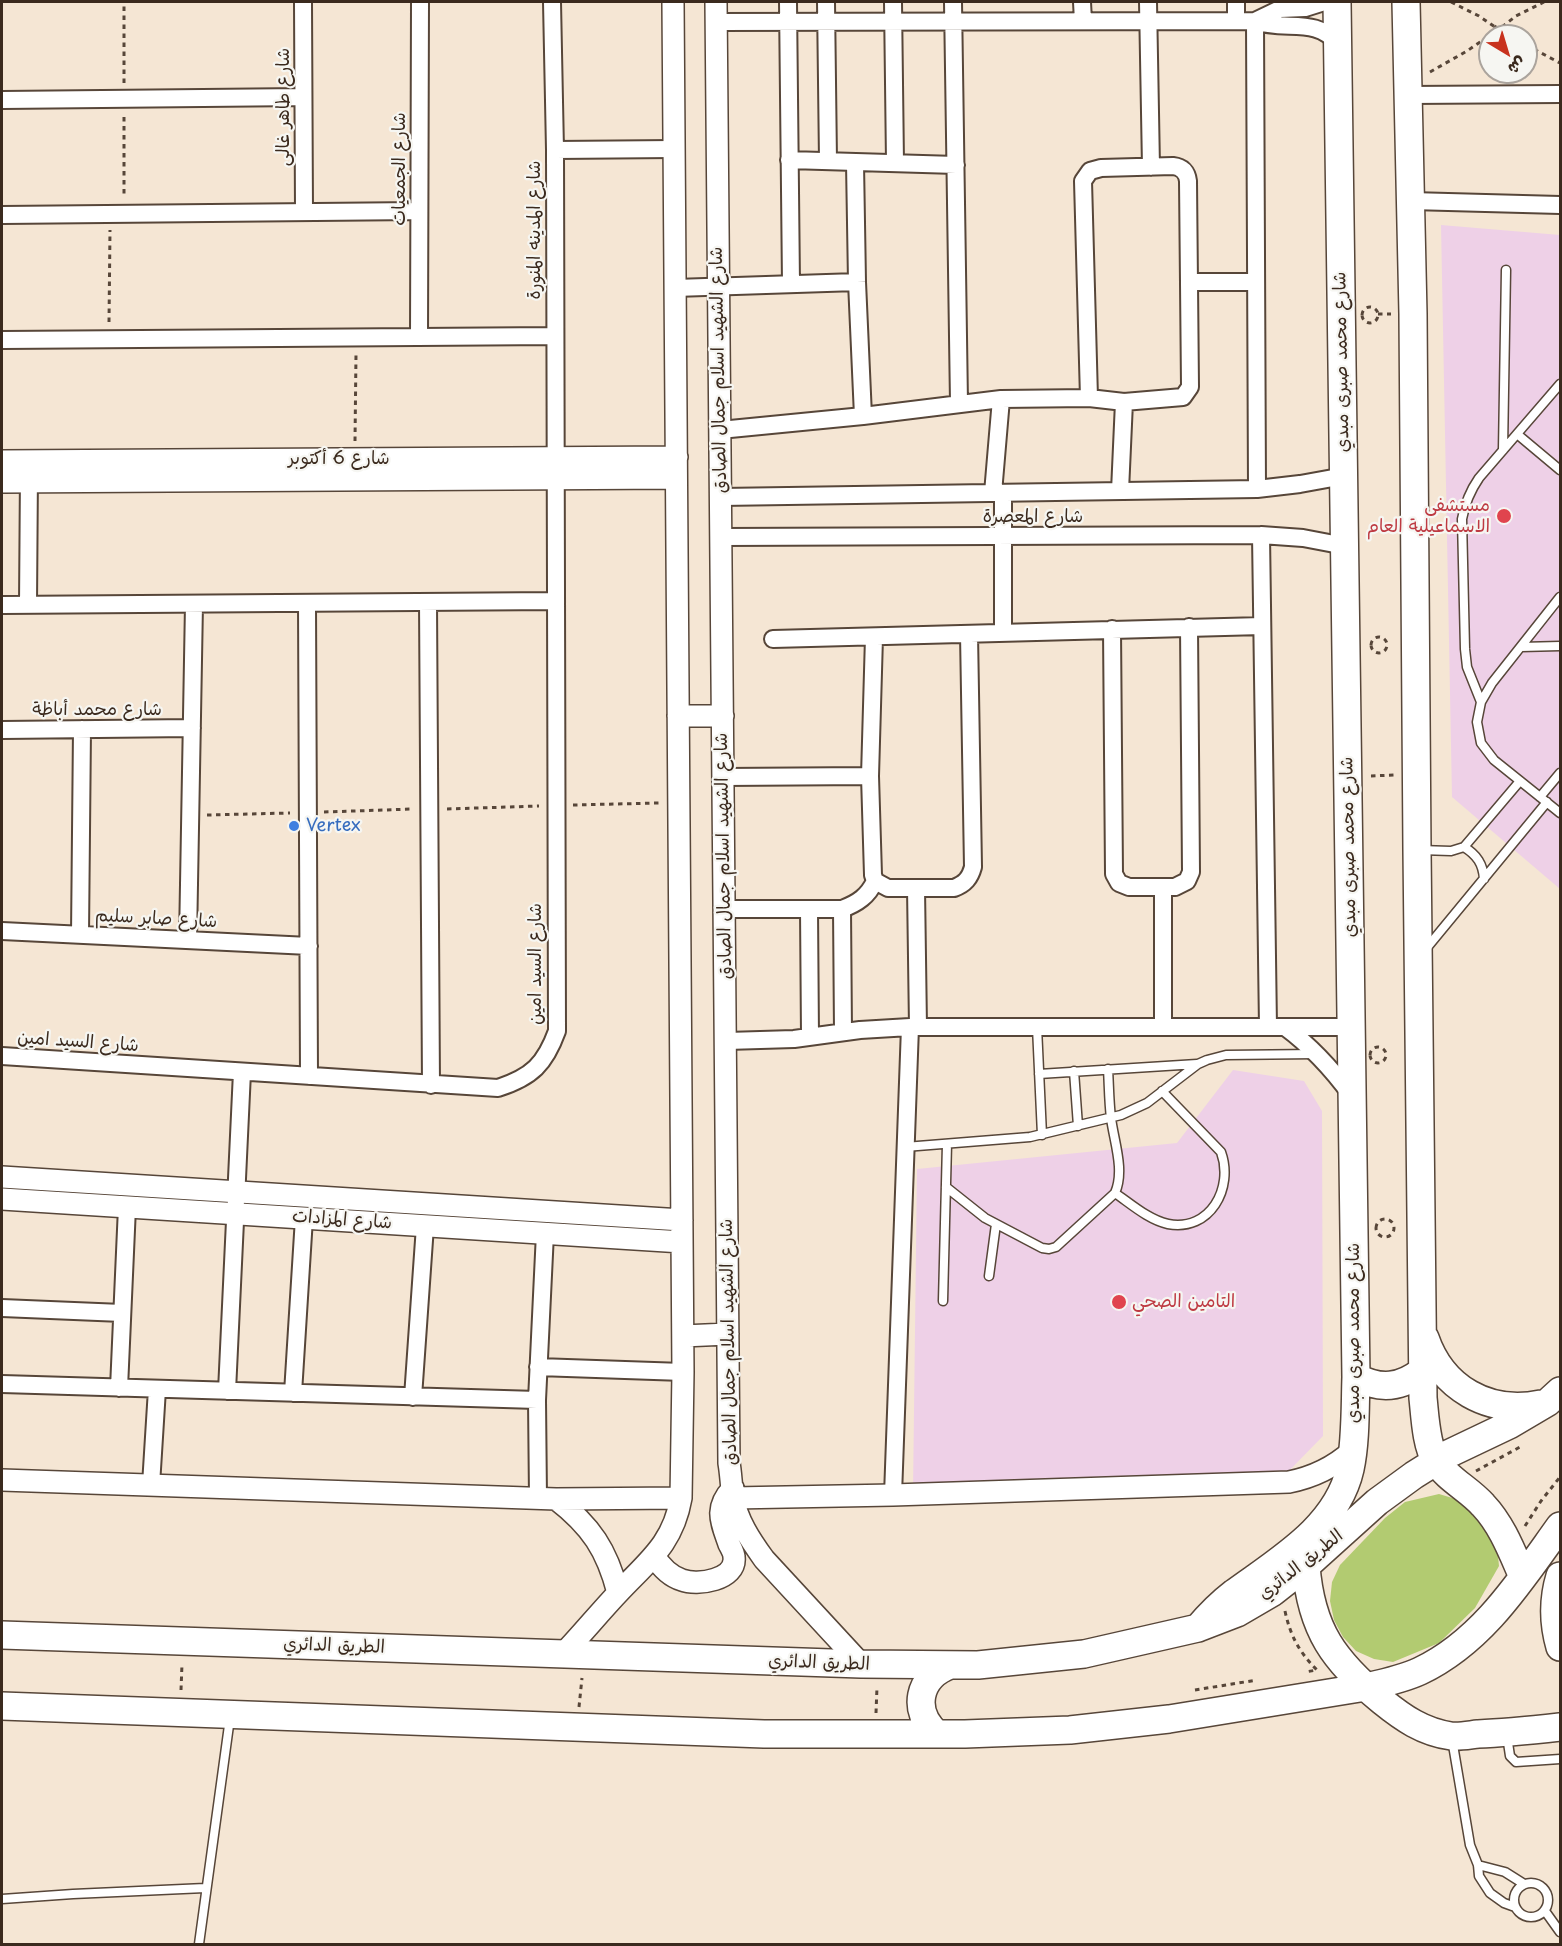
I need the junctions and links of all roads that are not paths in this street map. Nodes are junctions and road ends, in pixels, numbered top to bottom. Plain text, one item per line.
1 (303, 2) edge
2 (420, 2) edge
3 (552, 2) edge
4 (673, 2) edge
5 (788, 2) edge
6 (826, 2) edge
7 (893, 2) edge
8 (953, 2) edge
9 (1082, 2) edge
10 (1148, 2) edge
11 (1236, 2) edge
12 (1324, 2) edge
13 (1337, 2) edge
14 (1406, 2) edge
15 (716, 12) edge
16 (1083, 21) junction
17 (1148, 21) junction
18 (1236, 21) junction
19 (1255, 21) junction
20 (788, 22) junction
21 (826, 22) junction
22 (893, 22) junction
23 (953, 22) junction
24 (1338, 44) junction
25 (1409, 89) junction
26 (1560, 94) edge
27 (303, 96) junction
28 (2, 100) edge
29 (674, 149) junction
30 (555, 150) junction
31 (789, 160) junction
32 (828, 161) junction
33 (855, 163) junction
34 (895, 163) junction
35 (956, 165) junction
36 (1151, 167) junction
37 (1411, 201) junction
38 (1560, 205) edge
39 (420, 211) junction
40 (304, 212) junction
41 (2, 215) edge
42 (1506, 270) dead end
43 (857, 282) junction
44 (1189, 282) junction
45 (1256, 282) junction
46 (791, 284) junction
47 (719, 286) junction
48 (675, 288) junction
49 (555, 336) junction
50 (419, 337) junction
51 (2, 340) edge
52 (1560, 384) edge
53 (1089, 398) junction
54 (1001, 399) junction
55 (1124, 402) junction
56 (959, 403) junction
57 (863, 416) junction
58 (720, 430) junction
59 (1517, 434) junction
60 (1503, 450) junction
61 (2, 461) edge
62 (29, 461) junction
63 (676, 467) junction
64 (556, 468) junction
65 (1560, 470) edge
66 (1344, 476) junction
67 (2, 482) edge
68 (29, 482) junction
69 (1257, 489) junction
70 (1120, 491) junction
71 (998, 493) junction
72 (721, 497) junction
73 (1261, 535) junction
74 (1003, 536) junction
75 (721, 537) junction
76 (1345, 546) junction
77 (1560, 597) edge
78 (556, 601) junction
79 (428, 602) junction
80 (307, 603) junction
81 (194, 604) junction
82 (2, 605) edge
83 (28, 605) junction
84 (1262, 626) junction
85 (1189, 627) junction
86 (1112, 629) junction
87 (1002, 633) junction
88 (969, 634) junction
89 (874, 637) junction
90 (773, 639) dead end
91 (1521, 646) junction
92 (1560, 646) edge
93 (1481, 702) junction
94 (678, 716) junction
95 (723, 716) junction
96 (192, 728) junction
97 (82, 729) junction
98 (2, 730) edge
99 (1560, 772) edge
100 (870, 776) junction
101 (723, 777) junction
102 (1520, 781) junction
103 (1544, 799) junction
104 (1560, 813) edge
105 (1464, 847) junction
106 (1417, 850) junction
107 (1484, 879) junction
108 (875, 881) junction
109 (1162, 887) junction
110 (916, 888) junction
111 (724, 909) junction
112 (842, 909) junction
113 (809, 910) junction
114 (2, 931) edge
115 (80, 935) junction
116 (188, 940) junction
117 (309, 946) junction
118 (1418, 958) junction
119 (1037, 1026) junction
120 (914, 1027) junction
121 (1162, 1027) junction
122 (1268, 1027) junction
123 (1285, 1027) junction
124 (1351, 1027) junction
125 (843, 1032) junction
126 (810, 1037) junction
127 (727, 1041) junction
128 (1318, 1054) junction
129 (2, 1056) edge
130 (1198, 1064) junction
131 (1108, 1070) junction
132 (1074, 1071) junction
133 (242, 1072) junction
134 (1039, 1074) junction
135 (309, 1076) junction
136 (431, 1085) junction
137 (1162, 1091) junction
138 (1351, 1096) junction
139 (1111, 1118) junction
140 (1078, 1126) junction
141 (1042, 1135) junction
142 (947, 1144) junction
143 (905, 1147) junction
144 (2, 1177) edge
145 (946, 1187) junction
146 (237, 1192) junction
147 (1115, 1193) junction
148 (2, 1199) edge
149 (127, 1207) junction
150 (236, 1214) junction
151 (304, 1218) junction
152 (682, 1220) junction
153 (996, 1224) junction
154 (425, 1226) junction
155 (545, 1233) junction
156 (682, 1242) junction
157 (989, 1276) dead end
158 (943, 1301) dead end
159 (2, 1308) edge
160 (122, 1313) junction
161 (1423, 1332) junction
162 (728, 1334) junction
163 (683, 1336) junction
164 (538, 1367) junction
165 (1422, 1371) junction
166 (683, 1372) junction
167 (1356, 1377) junction
168 (2, 1384) edge
169 (119, 1388) junction
170 (157, 1389) junction
171 (227, 1391) junction
172 (293, 1393) junction
173 (413, 1396) junction
174 (1554, 1396) edge
175 (537, 1400) junction
176 (1352, 1451) junction
177 (1435, 1461) junction
178 (2, 1480) edge
179 (151, 1485) junction
180 (733, 1493) junction
181 (893, 1495) junction
182 (547, 1498) junction
183 (681, 1498) junction
184 (1560, 1526) edge
185 (654, 1556) junction
186 (1306, 1566) junction
187 (1560, 1576) edge
188 (1523, 1577) junction
189 (618, 1593) junction
190 (1198, 1628) junction
191 (2, 1635) edge
192 (1560, 1647) edge
193 (572, 1654) junction
194 (869, 1664) junction
195 (950, 1665) junction
196 (1366, 1687) junction
197 (2, 1706) edge
198 (230, 1715) junction
199 (1560, 1727) edge
200 (1506, 1733) junction
201 (937, 1734) junction
202 (1451, 1736) junction
203 (1560, 1759) edge
204 (1478, 1865) junction
205 (1524, 1884) junction
206 (206, 1888) junction
207 (2, 1899) edge
208 (1515, 1907) junction
209 (1545, 1911) junction
210 (1560, 1932) edge
211 (199, 1944) edge

1 - 27 street, شارع طاهر غالى
2 - 39 street, شارع الجمعيات
3 - 30 street, شارع المدينه المنورة
4 - 29 street
5 - 20 street
6 - 21 street
7 - 22 street
8 - 23 street
9 - 16 street
10 - 17 street
11 - 18 street
12 - 19 street
13 - 24 main road, شارع محمد صبرى مبدي
14 - 25 main road
15 - 20 street
15 - 47 street, شارع الشهيد اسلام جمال الصادق
16 - 17 street
16 - 23 street
17 - 18 street
17 - 36 street
18 - 19 street
19 - 24 street
19 - 45 street
20 - 21 street
20 - 31 street
21 - 22 street
21 - 32 street
22 - 23 street
22 - 34 street
23 - 35 street
24 - 66 main road, شارع محمد صبرى مبدي
25 - 26 street
25 - 37 main road
27 - 28 street
27 - 40 street, شارع طاهر غالى
29 - 30 street
29 - 48 street
30 - 49 street, شارع المدينه المنورة
31 - 32 street
31 - 46 street
32 - 33 street
33 - 34 street
33 - 43 street
34 - 35 street
35 - 56 street
36 - 44 street
36 - 53 street
37 - 38 street
37 - 106 main road
39 - 40 street
39 - 50 street, شارع الجمعيات
40 - 41 street
42 - 60 lane
43 - 46 street
43 - 57 street
44 - 45 street
44 - 55 street
45 - 69 street
46 - 47 street
47 - 48 street
47 - 58 street, شارع الشهيد اسلام جمال الصادق
48 - 63 street
49 - 50 street
49 - 64 street, شارع المدينه المنورة
50 - 51 street
52 - 59 lane
53 - 54 street
53 - 55 street
54 - 56 street
54 - 71 street
55 - 70 street
56 - 57 street
57 - 58 street
58 - 72 street, شارع الشهيد اسلام جمال الصادق
59 - 60 lane
59 - 65 lane
60 - 93 lane
61 - 62 street, شارع 6 أكتوبر
62 - 64 street, شارع 6 أكتوبر
62 - 68 street
63 - 64 street, شارع 6 أكتوبر
63 - 94 street
64 - 68 street, شارع 6 أكتوبر
64 - 78 street, شارع السيد امين
66 - 69 street, شارع المعصرة
66 - 76 main road, شارع محمد صبرى مبدي
67 - 68 street, شارع 6 أكتوبر
68 - 83 street
69 - 70 street, شارع المعصرة
70 - 71 street, شارع المعصرة
71 - 72 street, شارع المعصرة
71 - 74 street
72 - 75 street, شارع الشهيد اسلام جمال الصادق
73 - 74 street, شارع المعصرة
73 - 76 street, شارع المعصرة
73 - 84 street
74 - 75 street, شارع المعصرة
74 - 87 street
75 - 95 street, شارع الشهيد اسلام جمال الصادق
76 - 124 main road, شارع محمد صبرى مبدي
77 - 91 lane
78 - 79 street
78 - 136 street, شارع السيد امين
79 - 80 street
79 - 136 street
80 - 81 street
80 - 117 street
81 - 83 street
81 - 96 street
82 - 83 street
84 - 85 street
84 - 122 street
85 - 86 street
85 - 109 street
86 - 87 street
86 - 109 street
87 - 88 street
88 - 89 street
88 - 110 street
89 - 90 street
89 - 100 street
91 - 92 lane
91 - 93 lane
93 - 102 lane
94 - 95 street
94 - 152 street
95 - 101 street, شارع الشهيد اسلام جمال الصادق
96 - 97 street, شارع محمد أباظة
96 - 116 street
97 - 98 street, شارع محمد أباظة
97 - 115 street
99 - 103 lane
100 - 101 street
100 - 108 street
101 - 111 street, شارع الشهيد اسلام جمال الصادق
102 - 103 lane
102 - 105 lane
103 - 104 lane
103 - 107 lane
105 - 106 lane
105 - 107 lane
106 - 118 main road
107 - 118 lane
108 - 110 street
108 - 112 street
109 - 121 street
110 - 120 street
111 - 113 street
111 - 127 street, شارع الشهيد اسلام جمال الصادق
112 - 113 street
112 - 125 street
113 - 126 street
114 - 115 street, شارع صابر سليم
115 - 116 street, شارع صابر سليم
116 - 117 street, شارع صابر سليم
117 - 135 street
118 - 161 main road
119 - 120 street
119 - 121 street
119 - 134 lane
120 - 125 street
120 - 143 street
121 - 122 street
122 - 123 street
123 - 124 street
123 - 128 street
124 - 138 main road, شارع محمد صبرى مبدي
125 - 126 street
126 - 127 street
127 - 162 street, شارع الشهيد اسلام جمال الصادق
128 - 130 lane
128 - 138 street
129 - 133 street, شارع السيد امين
130 - 131 lane
130 - 137 lane
131 - 132 lane
131 - 139 lane
132 - 134 lane
132 - 140 lane
133 - 135 street, شارع السيد امين
133 - 146 street
134 - 141 lane
135 - 136 street, شارع السيد امين
137 - 139 lane
137 - 147 lane
138 - 167 main road, شارع محمد صبرى مبدي
139 - 140 lane
139 - 147 lane
140 - 141 lane
141 - 142 lane
142 - 143 lane
142 - 145 lane
143 - 181 street
144 - 146 street, شارع المزادات
145 - 153 lane
145 - 158 lane
146 - 150 street
146 - 152 street, شارع المزادات
147 - 153 lane
148 - 149 street, شارع المزادات
149 - 150 street, شارع المزادات
149 - 160 street
150 - 151 street, شارع المزادات
150 - 171 street
151 - 154 street, شارع المزادات
151 - 172 street
152 - 156 street
153 - 157 lane
154 - 155 street, شارع المزادات
154 - 173 street
155 - 156 street, شارع المزادات
155 - 164 street
156 - 163 street
159 - 160 street
160 - 169 street
161 - 165 main road
161 - 174 main road
162 - 163 street
162 - 180 street, شارع الشهيد اسلام جمال الصادق
163 - 166 street
164 - 166 street
164 - 175 street
165 - 167 main road
165 - 177 main road
166 - 183 street
167 - 176 main road, شارع محمد صبرى مبدي
168 - 169 street
169 - 170 street
170 - 171 street
170 - 179 street
171 - 172 street
172 - 173 street
173 - 175 street
174 - 177 main road, الطريق الدائري
175 - 182 street
176 - 181 street
176 - 190 main road, شارع محمد صبرى مبدي
177 - 186 main road, الطريق الدائري
177 - 188 main road
178 - 179 street
179 - 182 street
180 - 181 street
180 - 185 street
180 - 194 street, شارع الشهيد اسلام جمال الصادق
182 - 183 street
182 - 189 street
183 - 185 street
184 - 188 main road
185 - 189 street
186 - 190 main road, الطريق الدائري
186 - 196 main road
187 - 192 main road
188 - 196 main road
189 - 193 street
190 - 195 main road, الطريق الدائري
191 - 193 main road, الطريق الدائري
193 - 194 main road, الطريق الدائري
194 - 195 main road, الطريق الدائري
195 - 201 main road
196 - 201 main road
196 - 202 main road
197 - 198 main road
198 - 201 main road
198 - 206 lane
199 - 200 main road
200 - 202 main road
200 - 203 lane
202 - 204 lane
204 - 205 lane
204 - 208 lane
205 - 208 lane
205 - 209 lane
206 - 207 lane
206 - 211 lane
208 - 209 lane
209 - 210 lane

